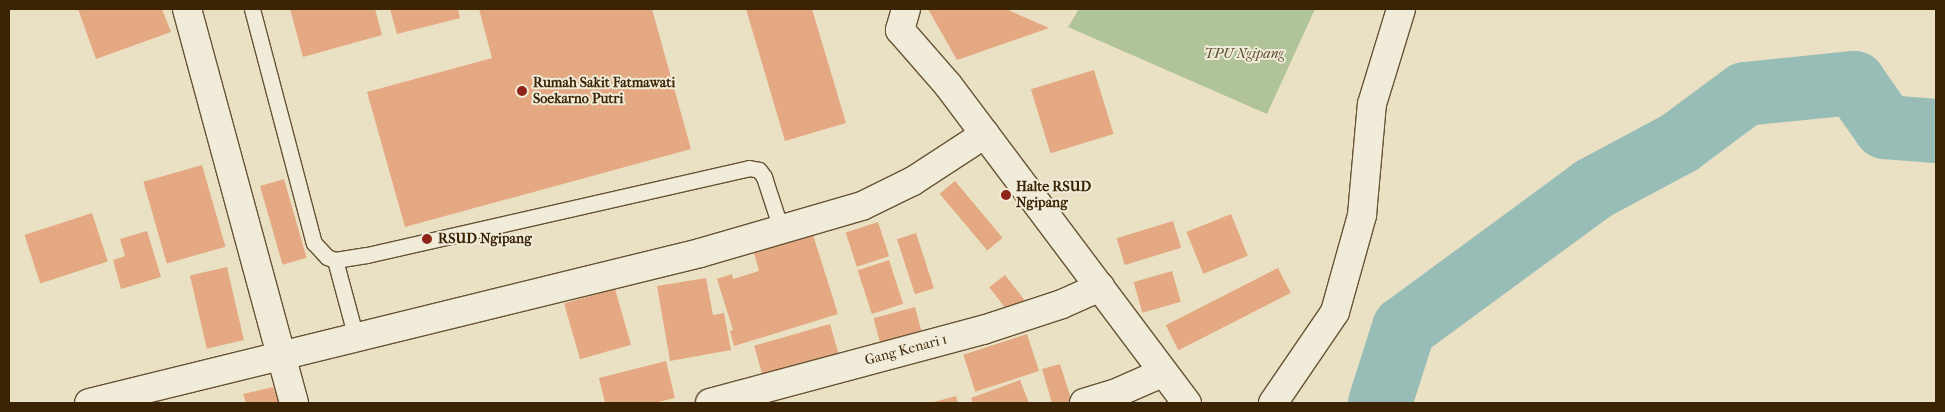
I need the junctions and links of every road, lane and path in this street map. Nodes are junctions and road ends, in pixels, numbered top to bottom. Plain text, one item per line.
1 (187, 9) edge
2 (252, 9) edge
3 (1401, 9) edge
4 (897, 16) edge
5 (985, 134) junction
6 (781, 229) junction
7 (335, 260) junction
8 (1100, 287) junction
9 (356, 338) junction
10 (281, 357) junction
11 (1162, 373) junction
12 (89, 403) edge
13 (294, 403) edge
14 (710, 403) edge
15 (1084, 403) edge
16 (1187, 403) edge
17 (1273, 403) edge

1 - 10 street
2 - 7 lane
3 - 17 street
4 - 5 street
5 - 6 street
5 - 8 street
6 - 7 lane
6 - 9 street
7 - 9 lane
8 - 11 street
8 - 14 street, Gang Kenari 1
9 - 10 street
10 - 12 street
10 - 13 street
11 - 15 street
11 - 16 street

